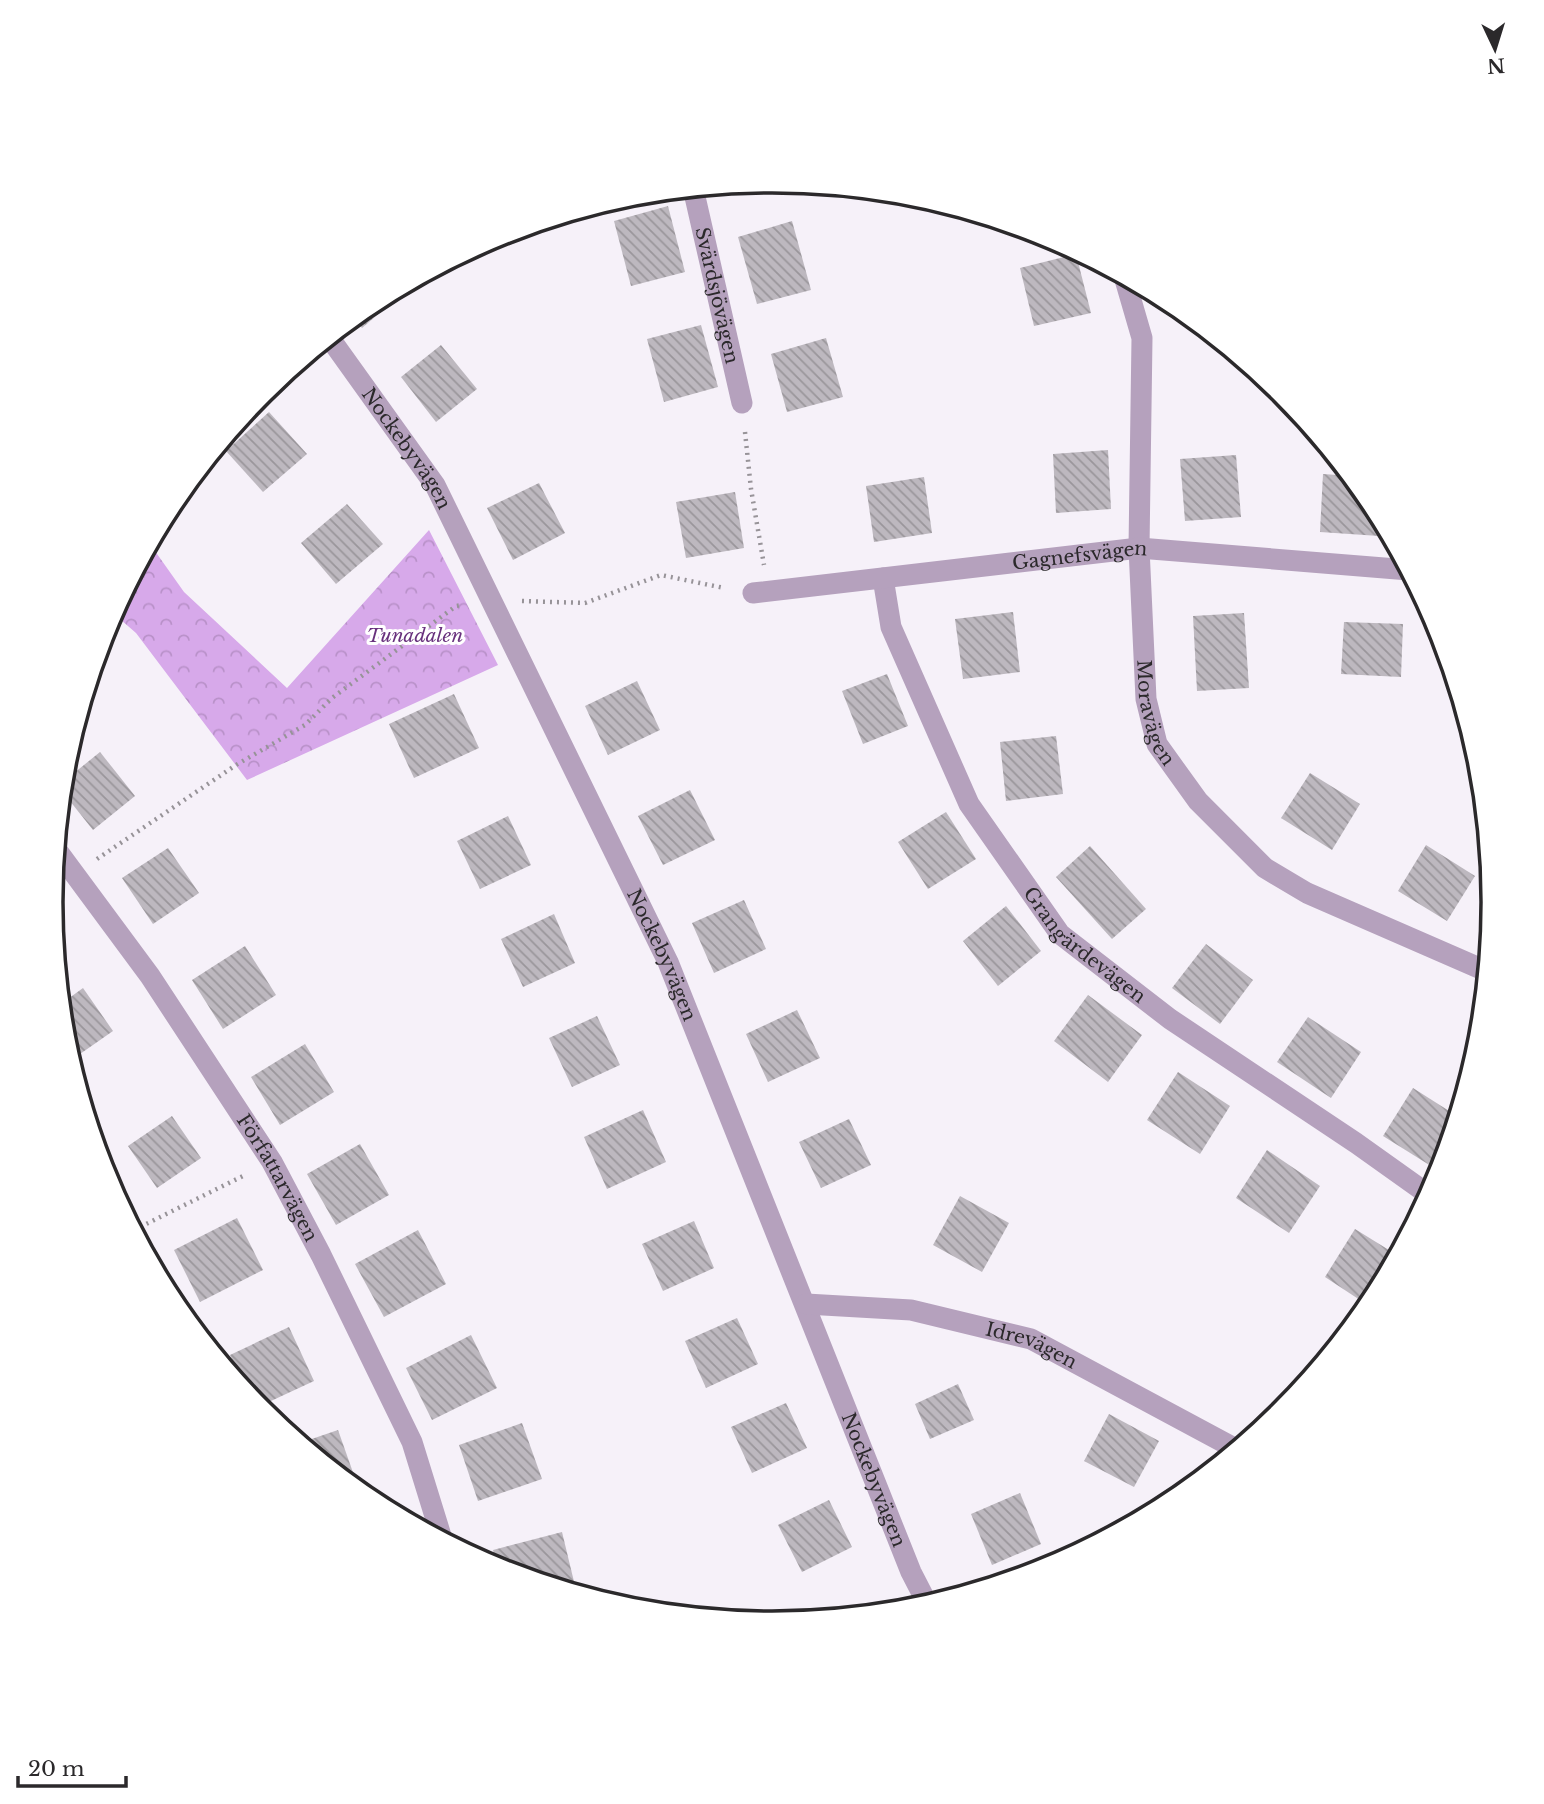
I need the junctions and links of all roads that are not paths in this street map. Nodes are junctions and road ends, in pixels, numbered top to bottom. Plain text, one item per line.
1 (695, 198) edge
2 (1128, 289) edge
3 (334, 345) edge
4 (742, 403) road end
5 (1139, 548) junction
6 (1398, 569) edge
7 (883, 578) junction
8 (753, 593) road end
9 (65, 860) edge
10 (1477, 967) edge
11 (1420, 1189) edge
12 (806, 1304) junction
13 (1228, 1444) edge
14 (438, 1528) edge
15 (922, 1594) edge

1 - 4 street, Svärdsjövägen
2 - 5 street, Moravägen
3 - 12 street, Nockebyvägen
5 - 6 street, Gagnefsvägen
5 - 7 street, Gagnefsvägen
5 - 10 street, Moravägen
7 - 8 street, Gagnefsvägen
7 - 11 street, Grangärdevägen
9 - 14 street, Författarvägen
12 - 13 street, Idrevägen
12 - 15 street, Nockebyvägen

